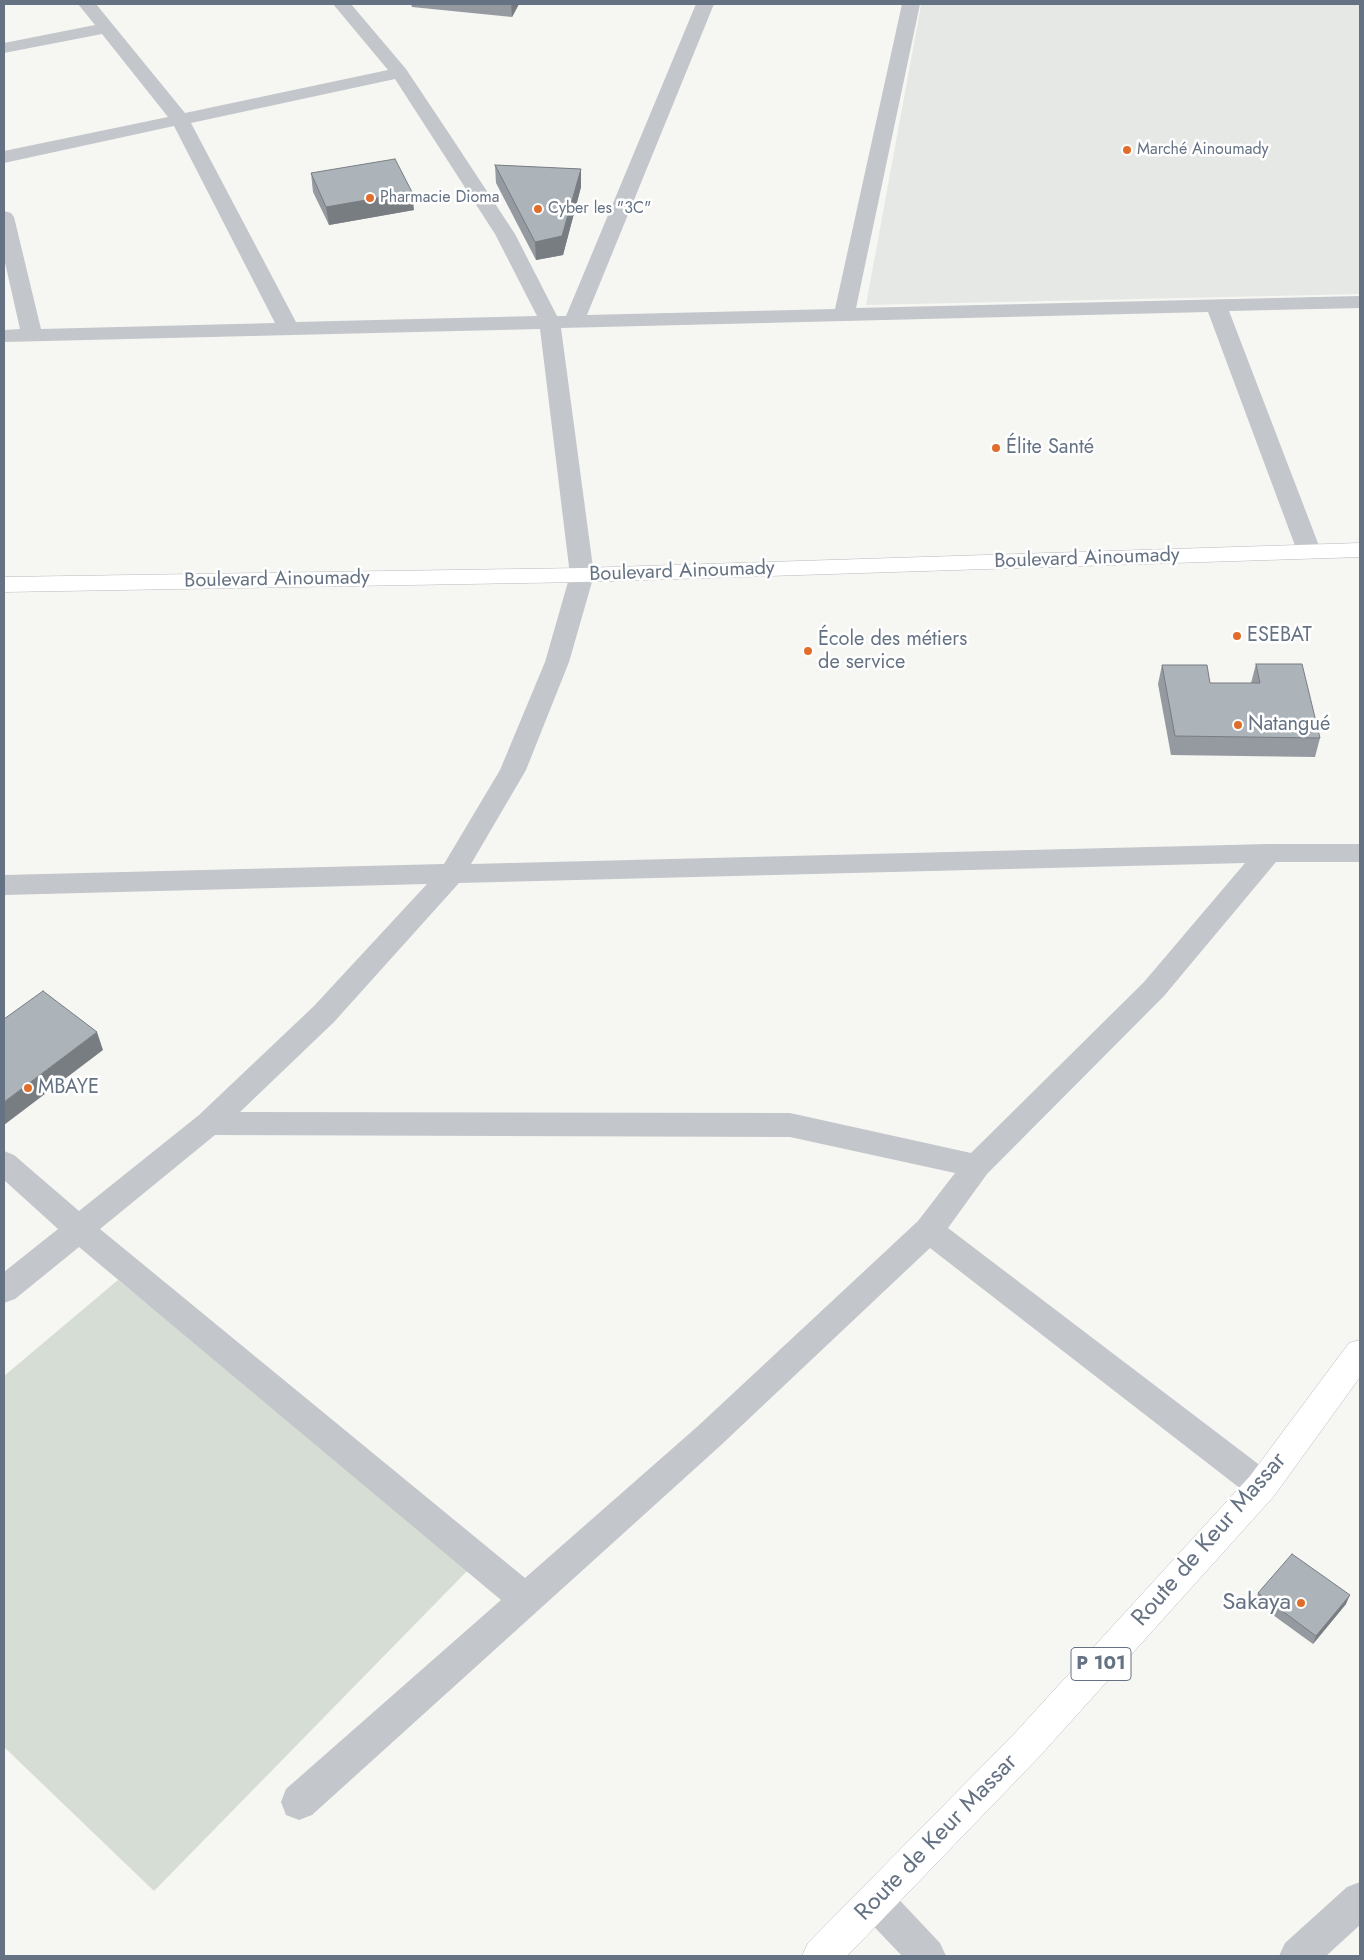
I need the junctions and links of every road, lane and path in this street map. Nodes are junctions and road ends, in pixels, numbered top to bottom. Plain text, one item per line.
1 (87, 4) edge
2 (342, 4) edge
3 (705, 4) edge
4 (911, 4) edge
5 (106, 28) junction
6 (4, 48) edge
7 (400, 73) junction
8 (180, 119) junction
9 (4, 157) edge
10 (4, 217) edge
11 (1360, 302) edge
12 (1216, 305) junction
13 (844, 314) junction
14 (562, 322) junction
15 (288, 328) junction
16 (32, 335) junction
17 (4, 336) edge
18 (1360, 550) edge
19 (1309, 551) junction
20 (582, 575) junction
21 (4, 585) edge
22 (1269, 853) junction
23 (1360, 853) edge
24 (452, 874) junction
25 (4, 885) edge
26 (209, 1123) junction
27 (4, 1163) edge
28 (977, 1166) junction
29 (80, 1229) junction
30 (929, 1230) junction
31 (4, 1290) edge
32 (1360, 1353) edge
33 (1262, 1486) junction
34 (526, 1600) junction
35 (299, 1802) dead end
36 (1360, 1900) edge
37 (876, 1902) junction
38 (821, 1956) edge
39 (927, 1956) edge
40 (1298, 1956) edge

1 - 5 street
2 - 7 street
3 - 14 street
4 - 13 street
5 - 6 street
5 - 8 street
7 - 8 street
7 - 14 street
8 - 9 street
8 - 15 street
10 - 16 street
11 - 12 street
12 - 13 street
12 - 19 street
13 - 14 street
14 - 15 street
14 - 20 street
15 - 16 street
16 - 17 street
18 - 19 street, Boulevard Ainoumady
19 - 20 street, Boulevard Ainoumady
20 - 21 street, Boulevard Ainoumady
20 - 24 street
22 - 23 street
22 - 24 street
22 - 28 street
24 - 25 street
24 - 26 street
26 - 28 street
26 - 29 street
27 - 29 street
28 - 30 street
29 - 31 street
29 - 34 street
30 - 33 street
30 - 34 street
32 - 33 street, Route de Keur Massar / P 101
33 - 37 street, Route de Keur Massar / P 101
34 - 35 street
36 - 40 street
37 - 38 street, Route de Keur Massar / P 101
37 - 39 street

